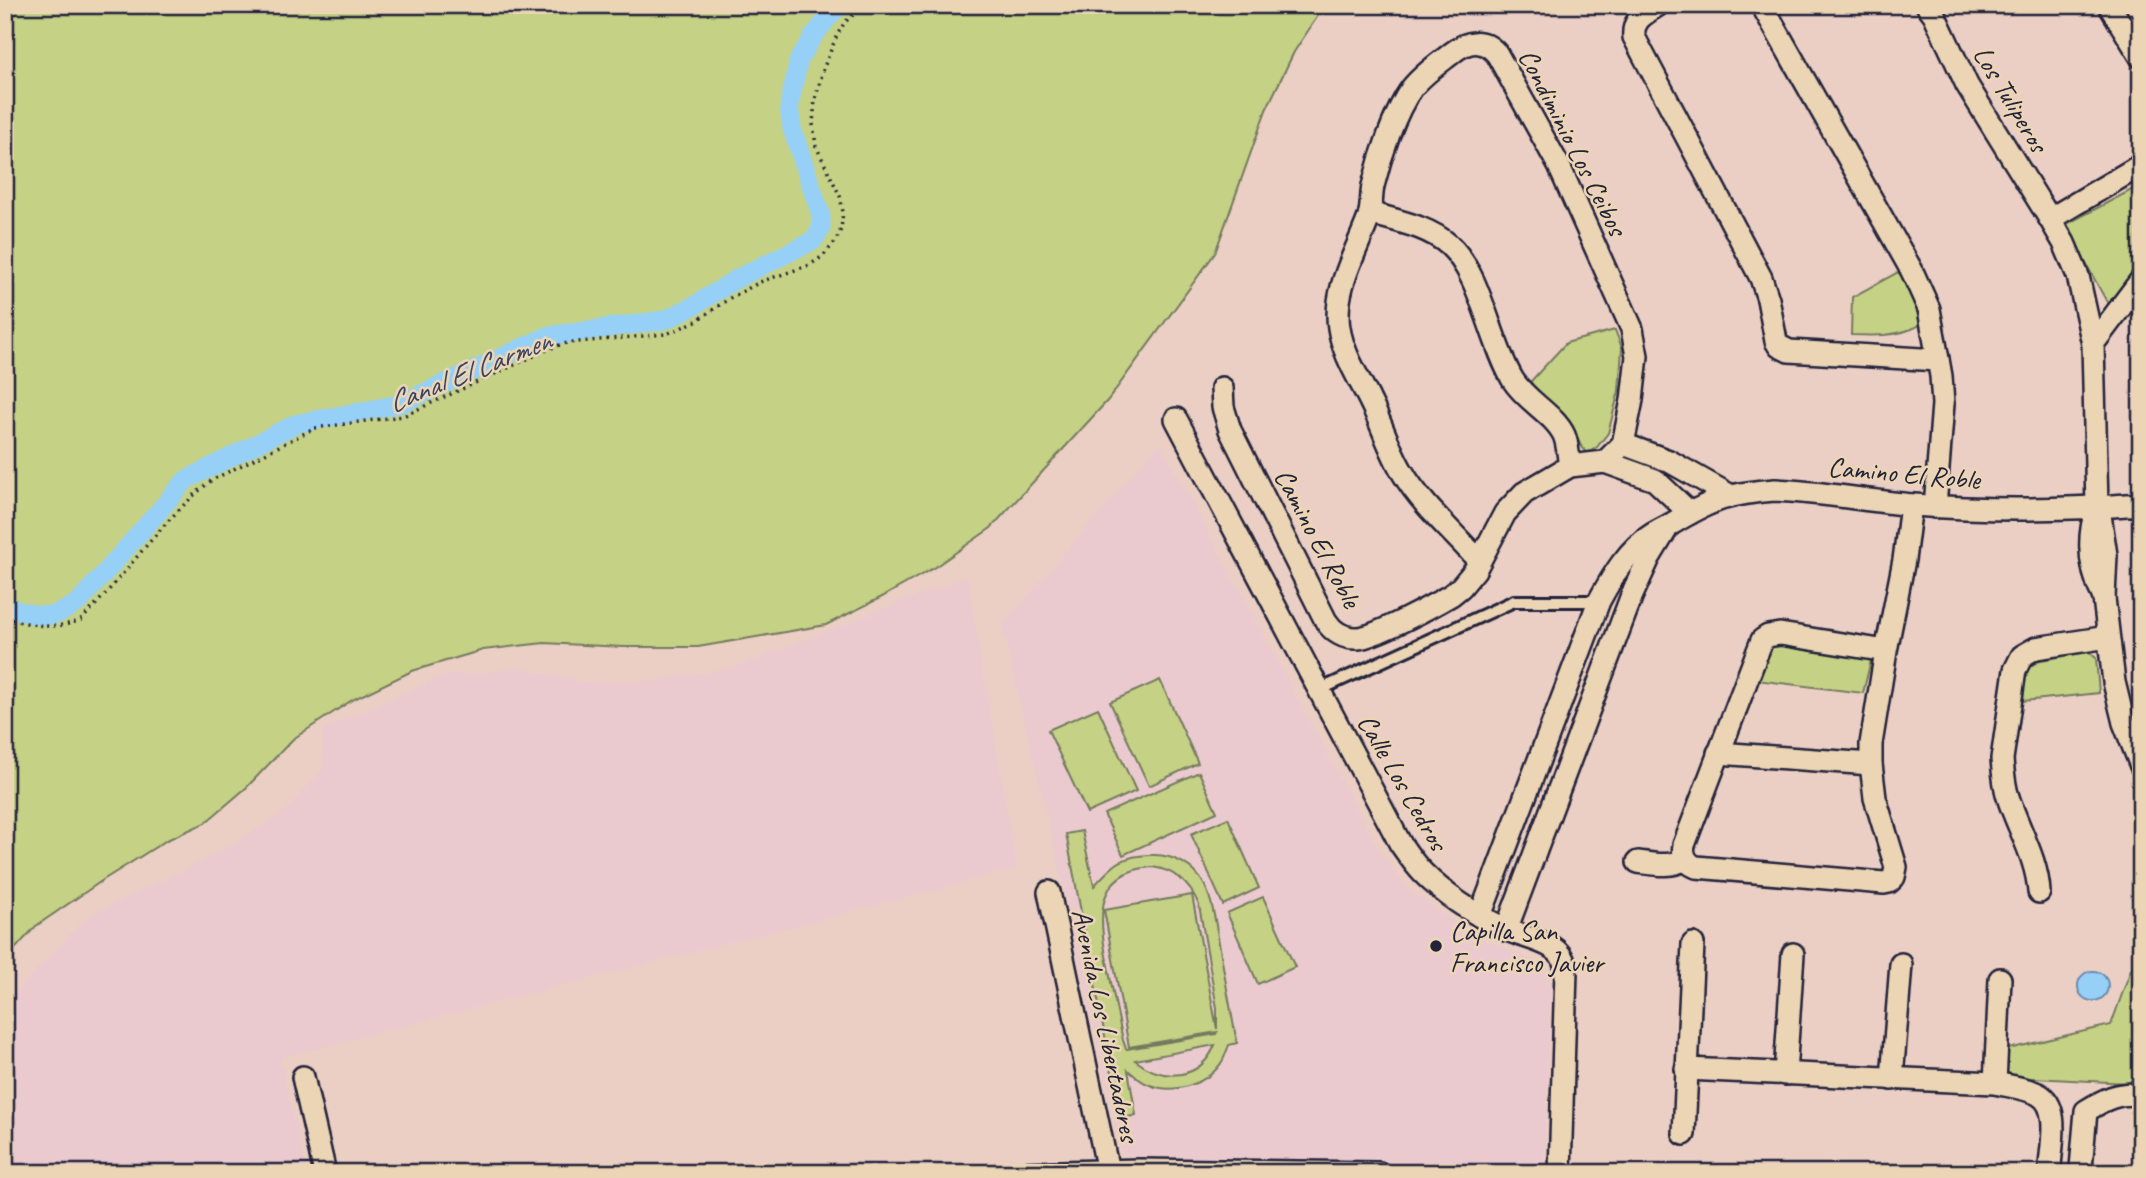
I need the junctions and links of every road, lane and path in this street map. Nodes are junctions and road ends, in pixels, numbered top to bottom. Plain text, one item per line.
1 (865, 5) edge
2 (1658, 5) edge
3 (1762, 5) edge
4 (1927, 5) edge
5 (2109, 5) edge
6 (2141, 57) edge
7 (2141, 165) edge
8 (1370, 213) junction
9 (2050, 219) junction
10 (2141, 280) edge
11 (2093, 344) junction
12 (1938, 360) junction
13 (1222, 388) dead end
14 (1176, 419) dead end
15 (1623, 444) junction
16 (1605, 462) junction
17 (1570, 466) junction
18 (1731, 496) junction
19 (2141, 504) edge
20 (1911, 505) junction
21 (1935, 506) junction
22 (2097, 508) junction
23 (1690, 513) junction
24 (1670, 525) junction
25 (1479, 561) junction
26 (1604, 592) junction
27 (1632, 595) junction
28 (5, 618) edge
29 (2108, 636) junction
30 (1886, 651) junction
31 (1319, 690) junction
32 (1718, 753) junction
33 (1871, 764) junction
34 (2141, 765) edge
35 (1685, 859) junction
36 (1638, 862) dead end
37 (1049, 891) dead end
38 (2039, 892) dead end
39 (1480, 916) junction
40 (1506, 930) junction
41 (1693, 944) dead end
42 (1793, 954) dead end
43 (1901, 964) dead end
44 (2000, 979) dead end
45 (1686, 1069) junction
46 (1785, 1074) junction
47 (303, 1077) dead end
48 (1892, 1079) junction
49 (1995, 1083) junction
50 (2141, 1095) edge
51 (1684, 1135) dead end
52 (2050, 1167) dead end
53 (2081, 1168) dead end
54 (1108, 1171) junction
55 (325, 1173) edge
56 (1021, 1173) edge
57 (1379, 1173) edge
58 (1560, 1173) edge

1 - 28 path
2 - 12 street
3 - 12 street
4 - 9 street, Los Tuliperos
5 - 6 street
7 - 9 street
8 - 15 street, Condiminio Los Ceibos
8 - 17 street
8 - 25 street, Condiminio Los Ceibos
9 - 11 street, Los Tuliperos
10 - 11 street
11 - 22 street, Los Tuliperos
12 - 21 street
13 - 25 street, Camino El Roble
14 - 31 street, Calle Los Cedros
15 - 16 street
15 - 18 street
16 - 17 street
16 - 23 street
17 - 25 street
18 - 20 street, Camino El Roble
18 - 23 street, Camino El Roble
19 - 22 street, Camino El Roble
20 - 21 street, Camino El Roble
20 - 30 street
21 - 22 street, Camino El Roble
22 - 29 street, Los Tuliperos
23 - 24 street, Camino El Roble
24 - 26 street, Camino El Roble
24 - 27 street, Camino El Roble
26 - 27 street
26 - 31 lane
26 - 39 street, Camino El Roble
27 - 40 street, Camino El Roble
29 - 34 street, Los Tuliperos
29 - 38 street
30 - 32 street
30 - 33 street
31 - 39 street, Calle Los Cedros
32 - 33 street
32 - 35 street
33 - 35 street
35 - 36 street
37 - 54 street, Avenida Los Libertadores
39 - 40 street, Calle Los Cedros
40 - 58 street, Calle Los Cedros
41 - 45 street
42 - 46 street
43 - 48 street
44 - 49 street
45 - 46 street
45 - 51 street
46 - 48 street
47 - 55 street
48 - 49 street
49 - 52 street
50 - 53 street
54 - 56 street
54 - 57 street

